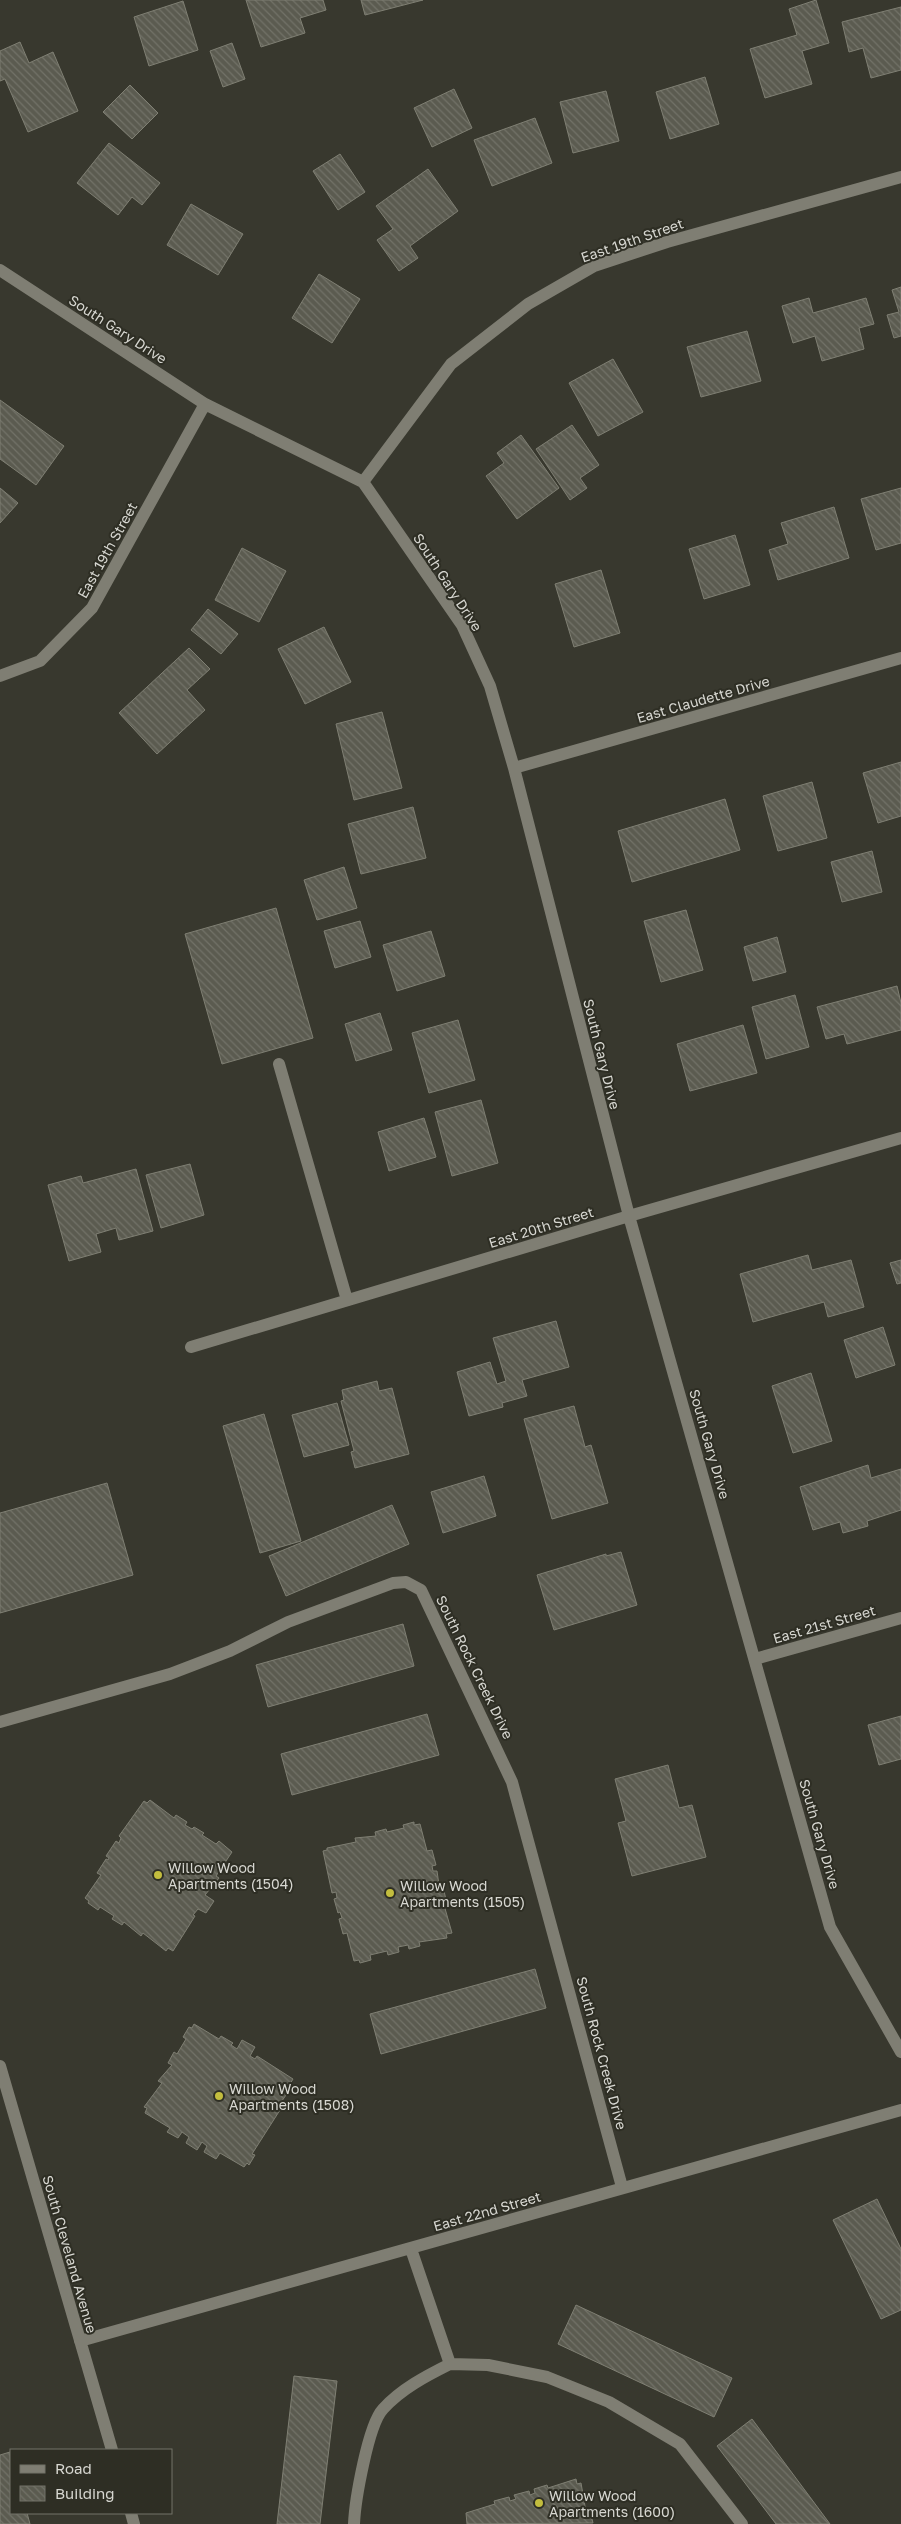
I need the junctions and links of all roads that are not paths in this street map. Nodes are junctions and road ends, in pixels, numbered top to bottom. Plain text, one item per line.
1 (901, 177) edge
2 (0, 270) edge
3 (205, 404) junction
4 (363, 482) junction
5 (901, 658) edge
6 (0, 676) edge
7 (514, 768) junction
8 (279, 1064) dead end
9 (901, 1138) edge
10 (629, 1216) junction
11 (347, 1300) junction
12 (191, 1347) dead end
13 (901, 1618) edge
14 (755, 1659) junction
15 (0, 1722) edge
16 (901, 2052) edge
17 (0, 2066) edge
18 (901, 2110) edge
19 (622, 2187) junction
20 (411, 2249) junction
21 (80, 2341) junction
22 (450, 2364) junction
23 (112, 2449) edge
24 (354, 2524) edge
25 (742, 2524) edge

1 - 4 street, East 19th Street
2 - 3 street, South Gary Drive
3 - 4 street, South Gary Drive
3 - 6 street, East 19th Street
4 - 7 street, South Gary Drive
5 - 7 street, East Claudette Drive
7 - 10 street, South Gary Drive
8 - 11 street
9 - 10 street, East 20th Street
10 - 11 street, East 20th Street
10 - 14 street, South Gary Drive
11 - 12 street, East 20th Street
13 - 14 street, East 21st Street
14 - 16 street, South Gary Drive
15 - 19 street, South Rock Creek Drive
17 - 21 street, South Cleveland Avenue
18 - 19 street, East 22nd Street
19 - 20 street, East 22nd Street
20 - 21 street, East 22nd Street
20 - 22 street
21 - 23 street, South Cleveland Avenue
22 - 24 street
22 - 25 street

